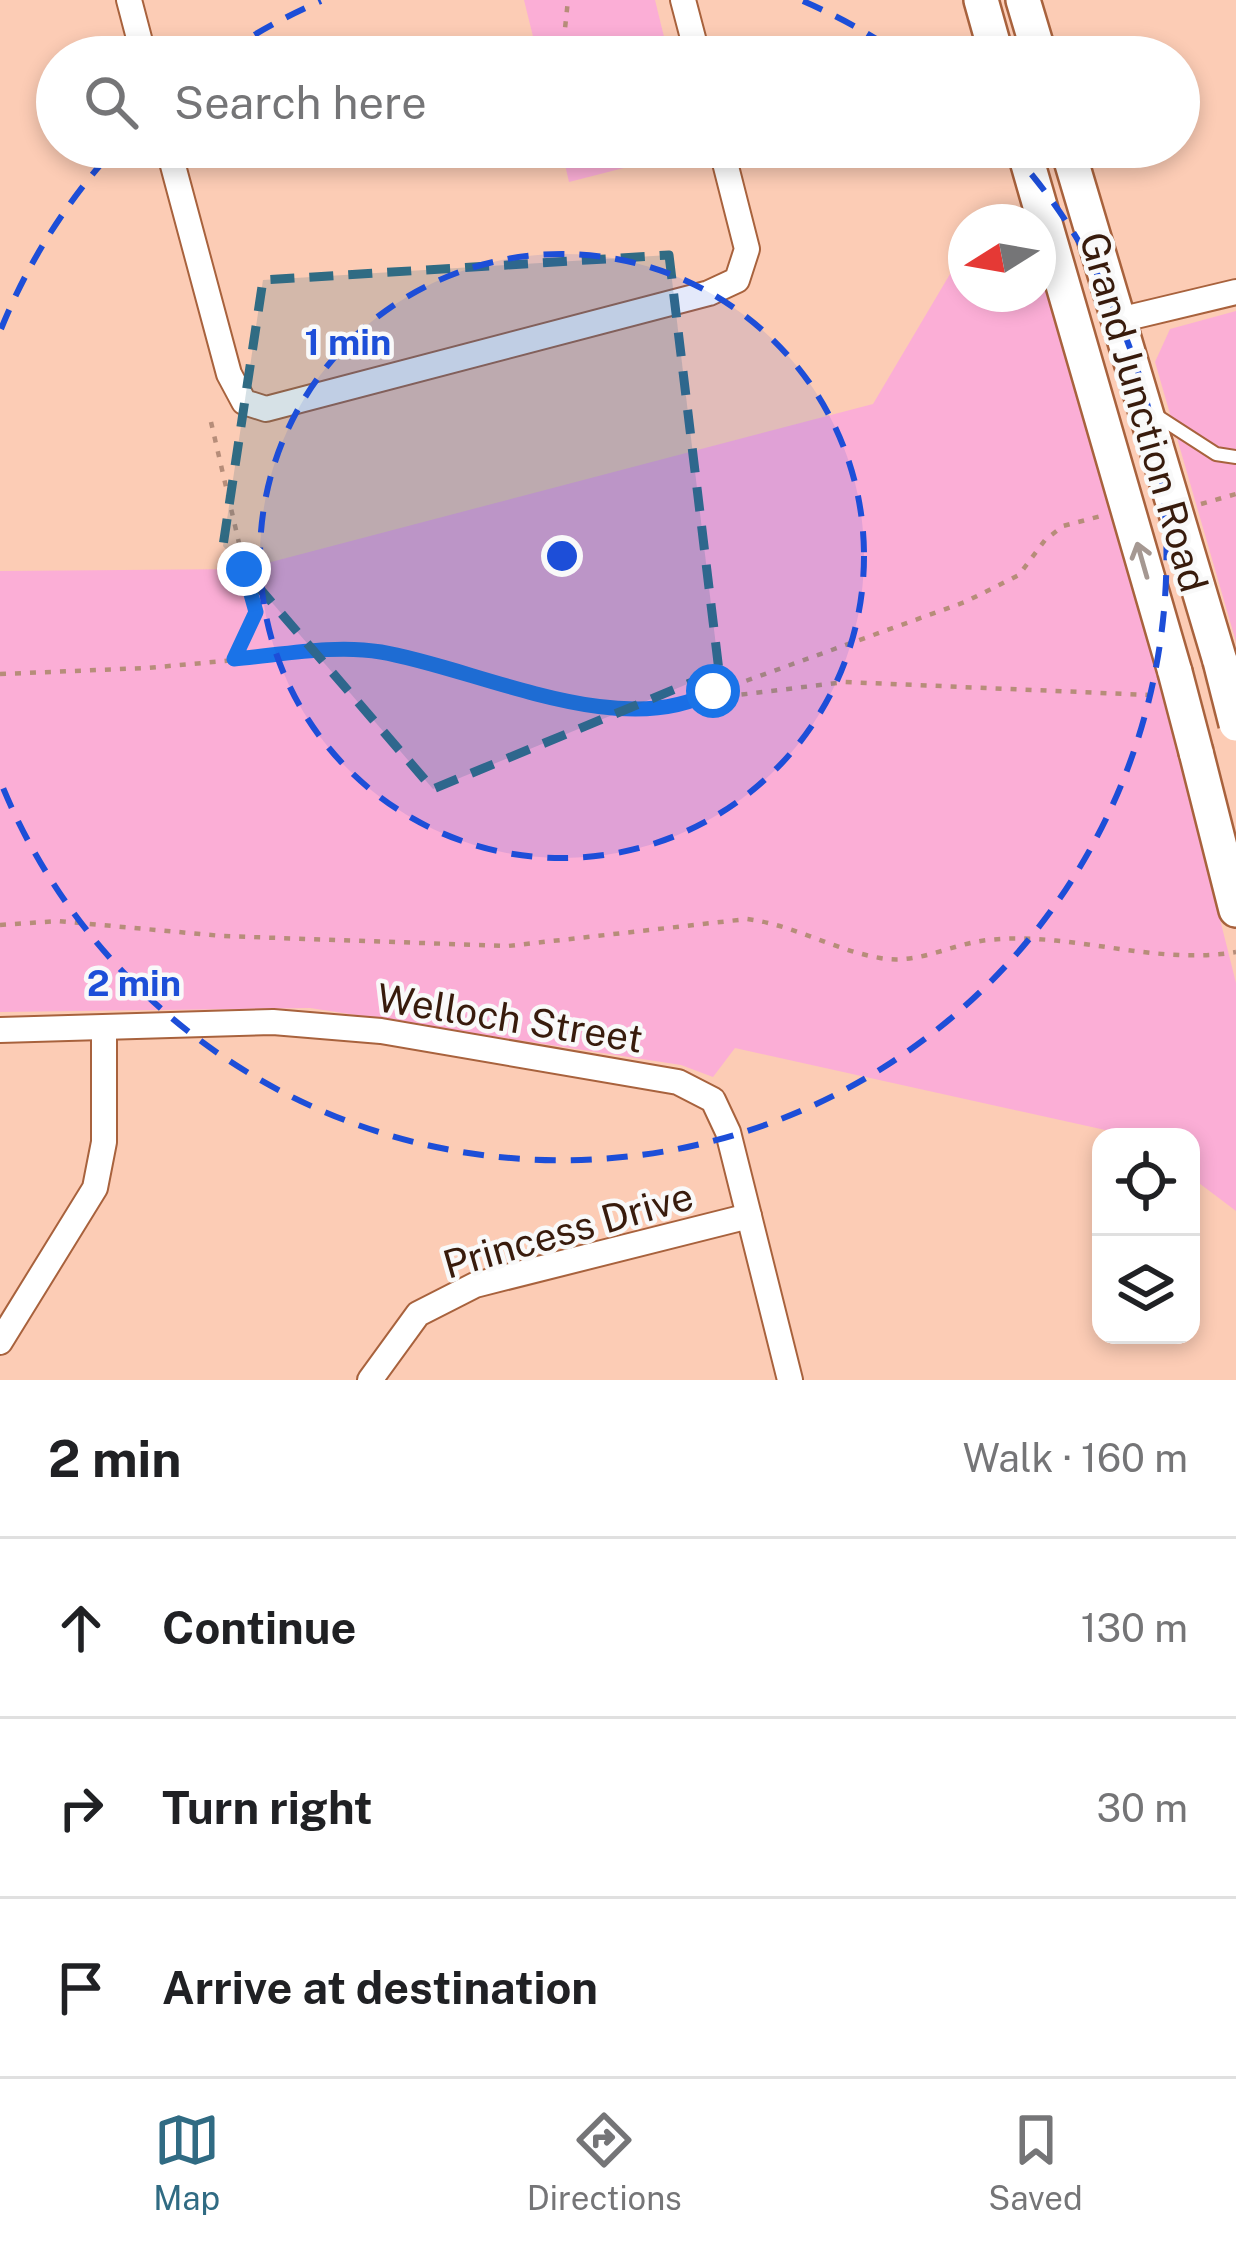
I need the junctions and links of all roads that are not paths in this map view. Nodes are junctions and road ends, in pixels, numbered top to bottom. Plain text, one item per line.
1 (129, 0) edge
2 (683, 0) edge
3 (981, 0) edge
4 (1023, 0) edge
5 (138, 36) edge
6 (692, 36) edge
7 (991, 36) edge
8 (1034, 36) edge
9 (174, 168) edge
10 (726, 168) edge
11 (1029, 168) edge
12 (1073, 168) edge
13 (1236, 292) edge
14 (1119, 320) junction
15 (1077, 332) junction
16 (1144, 406) junction
17 (1236, 457) edge
18 (1236, 724) edge
19 (1236, 910) edge
20 (0, 1030) edge
21 (104, 1030) junction
22 (749, 1216) junction
23 (0, 1342) edge
24 (370, 1380) edge
25 (790, 1380) edge

1 - 5 street
2 - 6 street
3 - 7 main road
4 - 8 main road
9 - 10 street
11 - 15 main road, Grand Junction Road
12 - 14 main road, Grand Junction Road
13 - 14 street
14 - 15 main road
14 - 16 main road, Grand Junction Road
19 -> 15 main road, Grand Junction Road, bridge
16 - 17 lane
16 - 18 main road, Grand Junction Road, bridge
20 - 21 street, Welloch Street
21 - 22 street, Welloch Street
21 - 23 street
22 - 24 street, Princess Drive
22 - 25 street, Welloch Street

